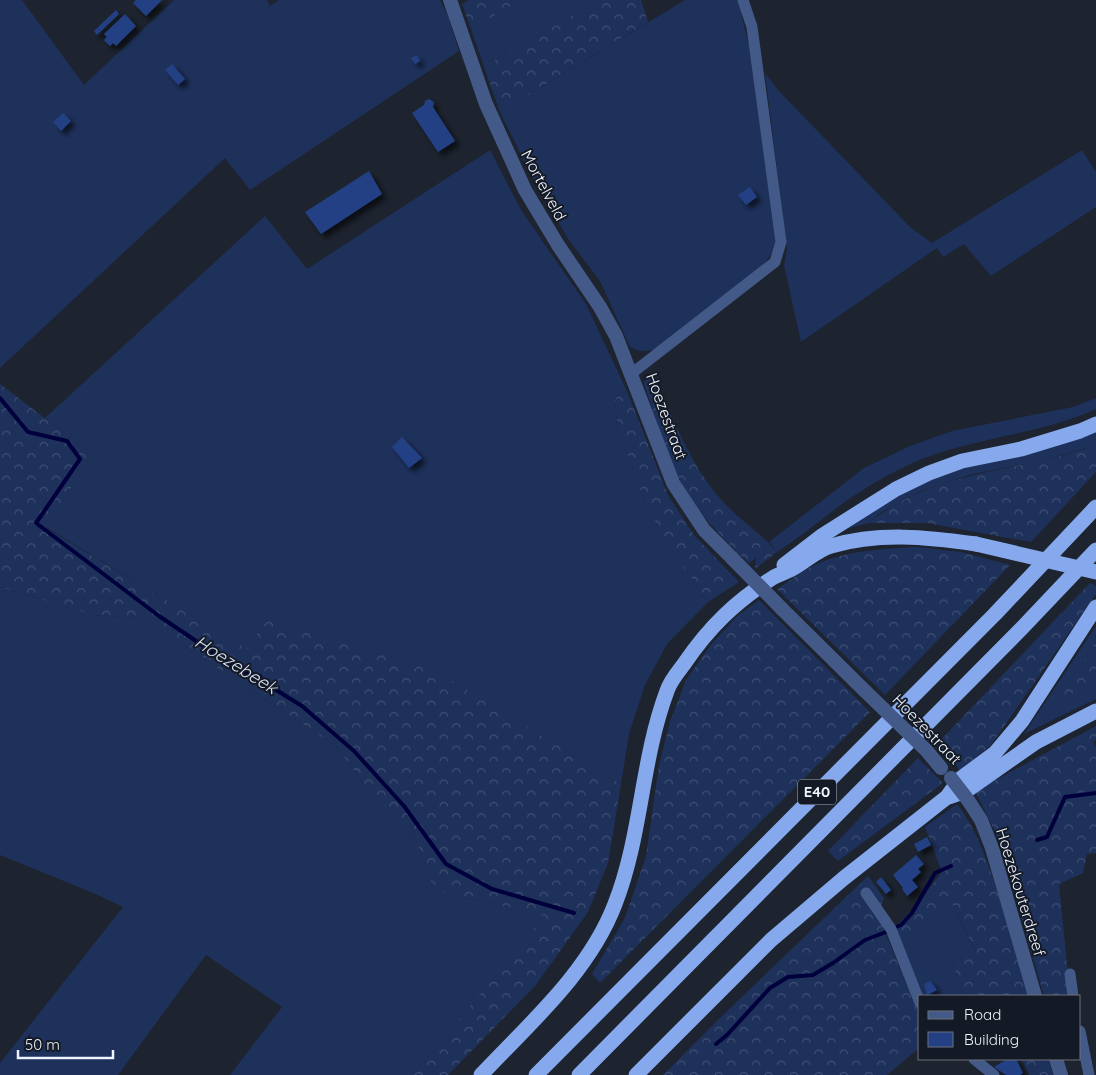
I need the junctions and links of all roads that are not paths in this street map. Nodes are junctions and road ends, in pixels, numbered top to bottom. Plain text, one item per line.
1 (450, 0) edge
2 (743, 0) edge
3 (631, 374) junction
4 (1096, 424) edge
5 (1096, 507) edge
6 (1096, 550) edge
7 (1096, 572) edge
8 (776, 576) junction
9 (1096, 607) edge
10 (1096, 712) edge
11 (947, 797) junction
12 (968, 800) joint
13 (866, 893) dead end
14 (1070, 974) dead end
15 (1035, 995) edge
16 (1074, 995) edge
17 (918, 998) edge
18 (1081, 1037) edge
19 (975, 1060) edge
20 (1056, 1060) edge
21 (481, 1075) edge
22 (536, 1075) edge
23 (579, 1075) edge
24 (636, 1075) edge
25 (994, 1075) edge
26 (1061, 1075) edge
27 (1089, 1075) edge

1 - 3 street, Mortelveld
2 - 3 street, Hoezestraat
3 - 12 street, Hoezestraat, bridge
4 - 8 highway
5 - 22 highway, E40
6 - 23 highway, E40
7 - 8 highway, bridge
8 - 21 highway
9 - 11 highway
10 - 11 highway
11 - 24 highway
12 - 15 street, Hoezekouterdreef
13 - 17 street
14 - 16 street
18 - 27 street
19 - 25 street
20 - 26 street

